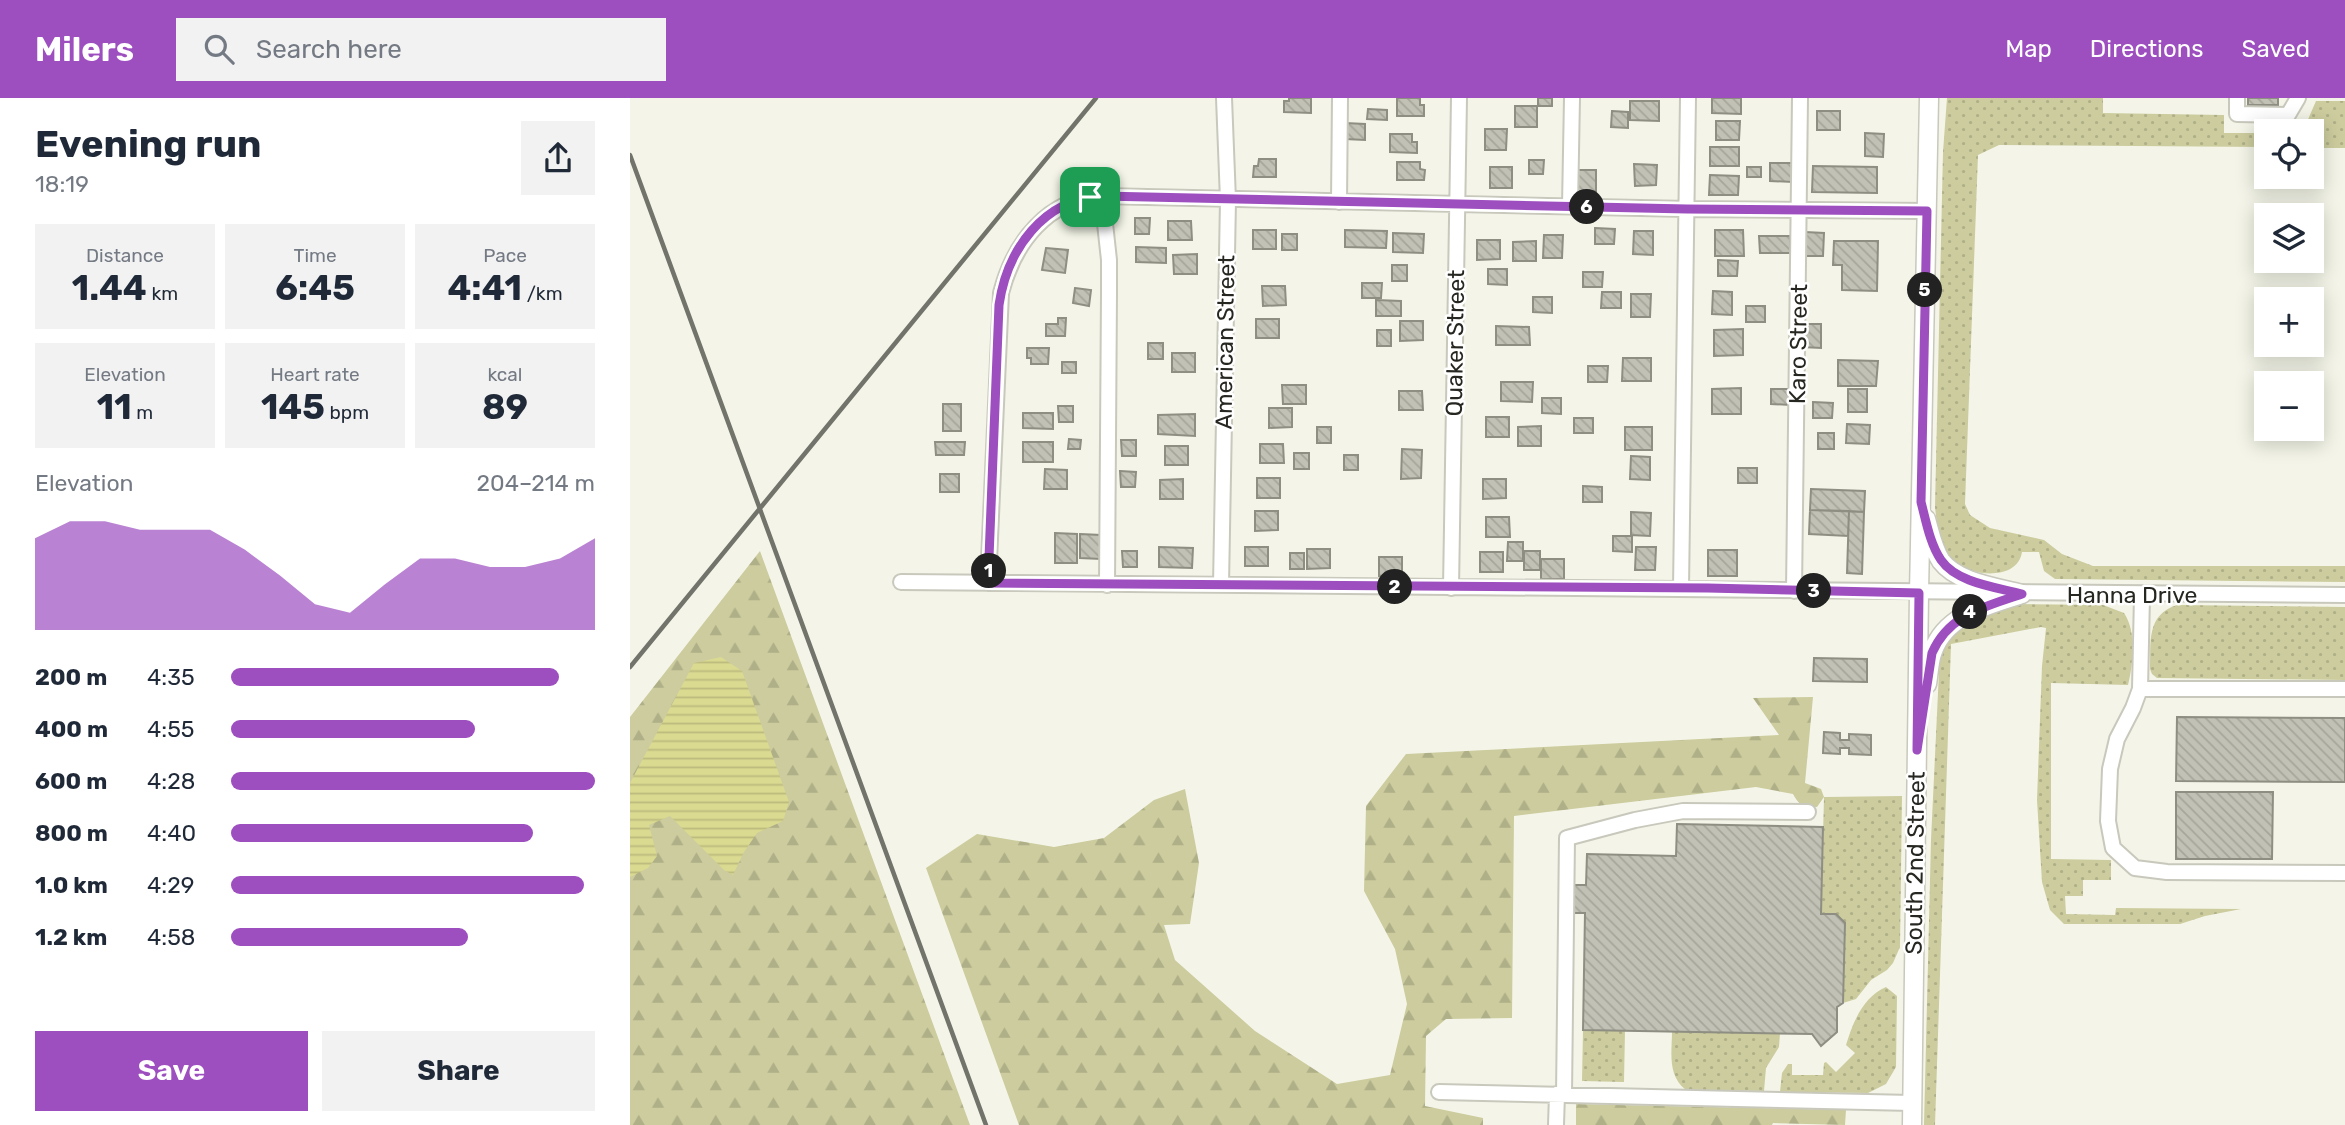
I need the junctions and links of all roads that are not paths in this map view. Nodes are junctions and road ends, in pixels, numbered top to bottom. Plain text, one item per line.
1 (1224, 98) edge
2 (1340, 98) edge
3 (1459, 98) edge
4 (1572, 98) edge
5 (1688, 98) edge
6 (1800, 98) edge
7 (1929, 98) edge
8 (2237, 98) edge
9 (2298, 98) edge
10 (1102, 196) junction
11 (1228, 200) junction
12 (1339, 202) junction
13 (1457, 204) junction
14 (1570, 206) junction
15 (1687, 209) junction
16 (1800, 210) junction
17 (1927, 211) junction
18 (1921, 502) junction
19 (901, 582) dead end
20 (988, 583) junction
21 (1107, 585) junction
22 (1221, 585) junction
23 (1451, 588) junction
24 (1681, 588) junction
25 (1794, 591) junction
26 (1919, 593) junction
27 (2022, 594) junction
28 (2142, 595) junction
29 (2345, 595) edge
30 (2140, 689) junction
31 (2345, 689) edge
32 (1917, 750) junction
33 (1808, 812) dead end
34 (2345, 873) edge
35 (1439, 1092) dead end
36 (1560, 1094) junction
37 (1912, 1103) junction
38 (1556, 1125) edge
39 (1912, 1125) edge

1 - 11 street, American Street
2 - 12 street
3 - 13 street, Quaker Street
4 - 14 street
5 - 15 street
6 - 16 street, Karo Street
7 - 17 main road, South 2nd Street
8 - 9 street
10 - 11 street
10 - 20 street
10 - 21 street
11 - 12 street
11 - 22 street, American Street
12 - 13 street
13 - 14 street
13 - 23 street, Quaker Street
14 - 15 street
15 - 16 street
15 - 24 street
16 - 17 street
16 - 25 street, Karo Street
17 - 18 main road, South 2nd Street
18 - 26 main road, South 2nd Street
18 - 27 main road
19 - 20 street, Hanna Drive
20 - 21 street, Hanna Drive
21 - 22 street, Hanna Drive
22 - 23 street, Hanna Drive
23 - 24 street, Hanna Drive
24 - 25 street, Hanna Drive
25 - 26 street, Hanna Drive
26 - 27 street, Hanna Drive
26 - 32 main road, South 2nd Street
27 - 28 street, Hanna Drive
27 - 32 main road
28 - 29 street, Hanna Drive
28 - 30 street
30 - 31 street
30 - 34 street
32 - 37 main road, South 2nd Street
33 - 36 street
35 - 36 street
36 - 37 street
36 - 38 street
37 - 39 main road, South 2nd Street

